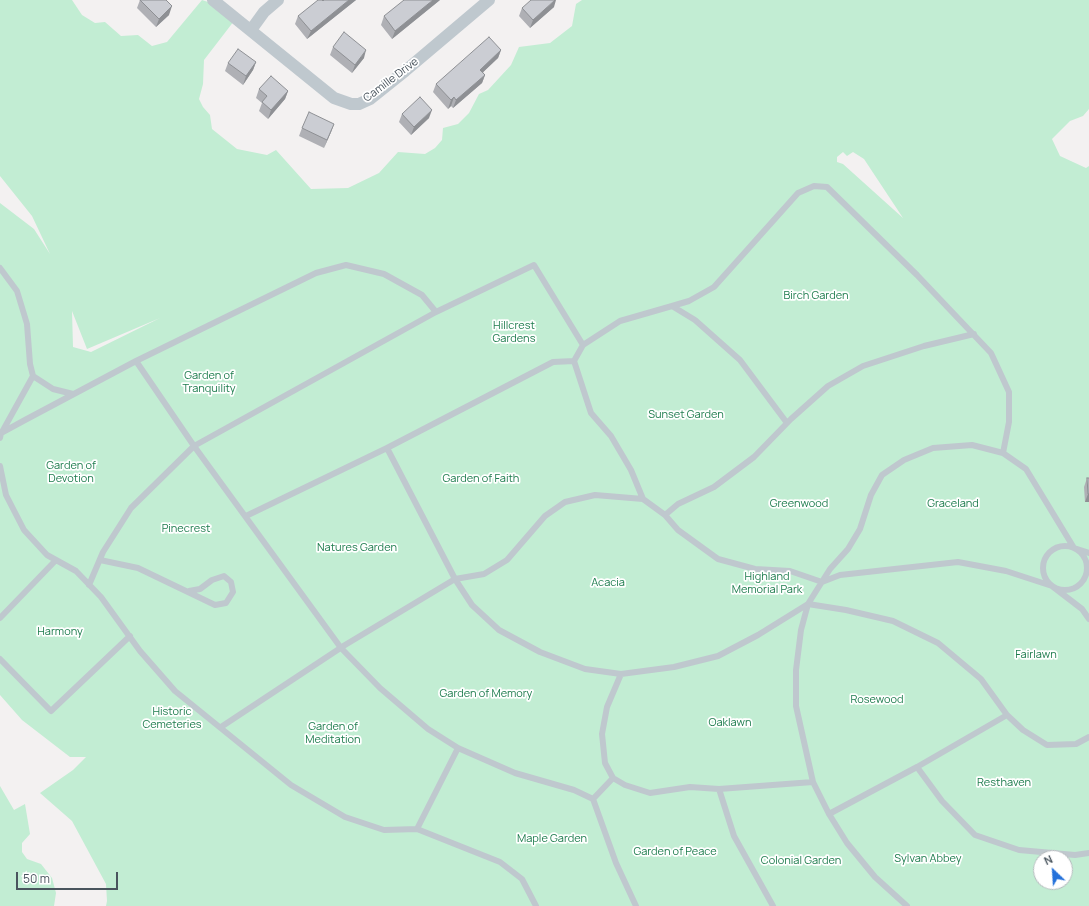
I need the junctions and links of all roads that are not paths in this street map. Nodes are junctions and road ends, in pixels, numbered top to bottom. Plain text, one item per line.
1 (213, 0) edge
2 (278, 0) edge
3 (489, 0) edge
4 (251, 30) junction
5 (0, 268) edge
6 (672, 306) junction
7 (436, 312) junction
8 (974, 334) junction
9 (583, 345) junction
10 (136, 360) junction
11 (574, 360) junction
12 (33, 376) junction
13 (73, 394) junction
14 (787, 423) junction
15 (0, 435) edge
16 (194, 446) junction
17 (387, 448) junction
18 (1003, 453) junction
19 (0, 466) edge
20 (3, 493) edge
21 (642, 499) junction
22 (665, 515) junction
23 (246, 516) junction
24 (1074, 548) junction
25 (1089, 552) edge
26 (56, 560) junction
27 (100, 560) junction
28 (455, 579) junction
29 (822, 582) junction
30 (89, 585) junction
31 (1052, 586) junction
32 (190, 591) junction
33 (808, 604) junction
34 (0, 618) edge
35 (1089, 619) edge
36 (130, 636) junction
37 (341, 648) junction
38 (0, 659) edge
39 (621, 674) junction
40 (1007, 715) junction
41 (222, 727) junction
42 (1089, 737) edge
43 (458, 748) junction
44 (917, 767) junction
45 (613, 778) junction
46 (813, 782) junction
47 (719, 789) junction
48 (594, 798) junction
49 (829, 814) junction
50 (418, 829) junction
51 (1089, 853) edge
52 (536, 906) edge
53 (636, 906) edge
54 (773, 906) edge
55 (907, 906) edge

1 - 4 street, Camille Drive
2 - 4 street
3 - 4 street, Camille Drive
5 - 12 lane
6 - 8 lane
6 - 9 lane
6 - 14 lane
7 - 9 lane
7 - 10 lane
7 - 16 lane
8 - 14 lane
8 - 18 lane
9 - 11 lane
10 - 13 lane
10 - 16 lane
11 - 17 lane
11 - 21 lane
12 - 13 lane
12 - 15 lane
13 - 15 lane
14 - 22 lane
16 - 23 lane
16 - 27 lane
17 - 23 lane
17 - 28 lane
18 - 24 lane
18 - 29 lane
19 - 20 lane
20 - 26 lane
21 - 22 lane
21 - 28 lane
22 - 29 lane
23 - 37 lane
24 - 25 lane
24 - 31 lane
24 - 31 lane
26 - 30 lane
26 - 34 lane
27 - 30 lane
27 - 32 lane
28 - 37 lane
28 - 39 lane
29 - 31 lane
29 - 33 lane
30 - 36 lane
31 - 35 lane
32 - 32 lane
33 - 39 lane
33 - 40 lane
33 - 46 lane
36 - 38 lane
36 - 41 lane
37 - 41 lane
37 - 43 lane
39 - 45 lane
40 - 42 lane
40 - 44 lane
41 - 50 lane
43 - 48 lane
43 - 50 lane
44 - 49 lane
44 - 51 lane
45 - 47 lane
45 - 48 lane
46 - 47 lane
46 - 49 lane
47 - 54 lane
48 - 53 lane
49 - 55 lane
50 - 52 lane

